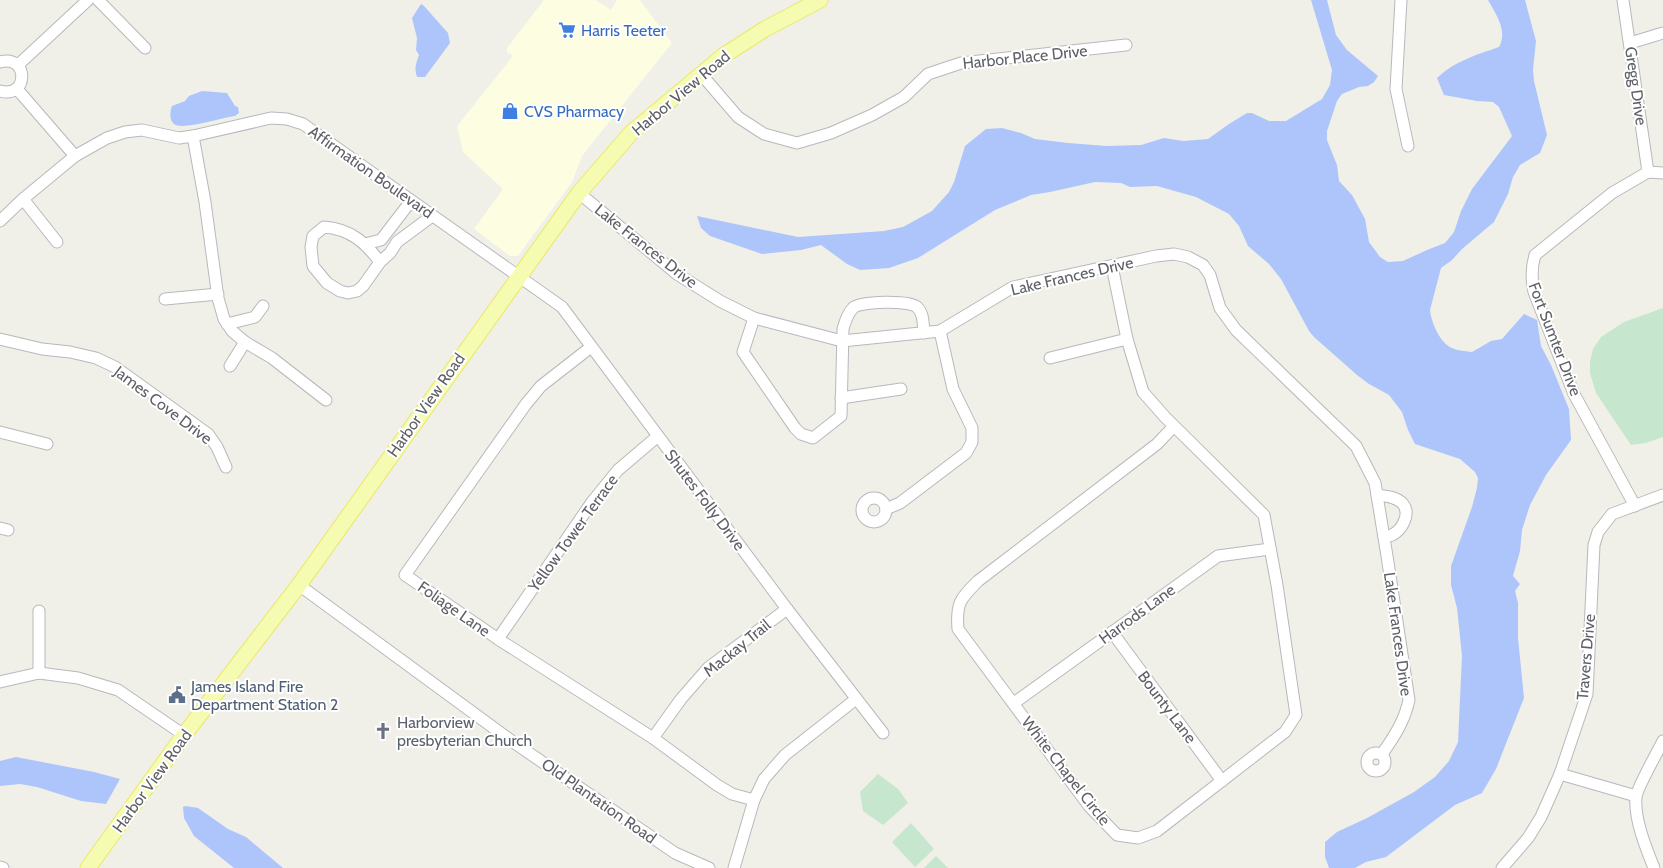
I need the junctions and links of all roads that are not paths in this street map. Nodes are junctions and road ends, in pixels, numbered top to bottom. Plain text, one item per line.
1 (88, 0) edge
2 (98, 0) edge
3 (820, 0) edge
4 (1401, 0) edge
5 (1623, 0) edge
6 (1663, 33) edge
7 (1630, 43) junction
8 (1126, 45) dead end
9 (144, 48) dead end
10 (0, 62) edge
11 (18, 65) junction
12 (701, 74) junction
13 (16, 89) junction
14 (0, 91) edge
15 (193, 136) junction
16 (1408, 146) dead end
17 (75, 156) junction
18 (1648, 172) junction
19 (1663, 173) edge
20 (579, 193) junction
21 (23, 199) junction
22 (411, 201) junction
23 (432, 216) junction
24 (0, 221) edge
25 (57, 242) dead end
26 (365, 244) junction
27 (380, 262) junction
28 (1112, 266) junction
29 (518, 277) junction
30 (218, 294) junction
31 (165, 299) dead end
32 (263, 306) dead end
33 (754, 318) junction
34 (227, 324) junction
35 (940, 331) junction
36 (924, 333) junction
37 (0, 339) edge
38 (1127, 339) junction
39 (842, 341) junction
40 (246, 342) junction
41 (591, 348) junction
42 (1050, 358) dead end
43 (230, 366) dead end
44 (900, 389) dead end
45 (841, 398) junction
46 (326, 400) dead end
47 (1174, 426) junction
48 (0, 432) edge
49 (658, 436) junction
50 (47, 444) dead end
51 (226, 467) dead end
52 (1377, 495) junction
53 (1663, 495) edge
54 (1635, 506) junction
55 (886, 509) dead end
56 (1384, 536) junction
57 (1270, 549) junction
58 (298, 585) junction
59 (787, 609) junction
60 (39, 611) dead end
61 (1112, 632) junction
62 (498, 639) junction
63 (39, 673) junction
64 (0, 682) edge
65 (856, 699) junction
66 (1014, 703) junction
67 (883, 734) dead end
68 (184, 735) junction
69 (653, 738) junction
70 (1663, 741) edge
71 (1382, 754) dead end
72 (1560, 774) junction
73 (1222, 781) junction
74 (1636, 796) junction
75 (754, 800) junction
76 (88, 868) edge
77 (708, 868) edge
78 (734, 868) edge
79 (1502, 868) edge
80 (1654, 868) edge

1 - 11 street
2 - 9 street
3 - 12 main road, Harbor View Road
4 - 16 street
5 - 7 street, Gregg Drive
6 - 7 street
7 - 18 street, Gregg Drive
8 - 12 street, Harbor Place Drive
10 - 11 street
11 - 13 street
12 - 20 main road, Harbor View Road
13 - 14 street
13 - 17 street
15 - 17 street, Affirmation Boulevard
15 - 22 street, Affirmation Boulevard
15 - 30 street
17 - 21 street, Affirmation Boulevard
18 - 19 street
18 - 54 street, Fort Sumter Drive
20 - 29 main road, Harbor View Road
20 - 33 street, Lake Frances Drive
21 - 24 street, Affirmation Boulevard
21 - 25 street
22 - 23 street, Affirmation Boulevard
22 - 26 street
23 - 27 street
23 - 29 street, Affirmation Boulevard
26 - 27 street
26 - 27 street
28 - 35 street, Lake Frances Drive
28 - 38 street, White Chapel Circle
28 - 52 street, Lake Frances Drive
29 - 41 street, Shutes Folly Drive
29 - 58 main road, Harbor View Road
30 - 31 street
30 - 34 street
32 - 34 street
33 - 39 street, Lake Frances Drive
33 - 45 street
34 - 40 street
35 - 36 street, Lake Frances Drive
35 - 55 street
36 - 39 street, Lake Frances Drive
36 - 39 street
37 - 51 street, James Cove Drive
38 - 42 street
38 - 47 street, White Chapel Circle
39 - 45 street
40 - 43 street
40 - 46 street
41 - 49 street, Shutes Folly Drive
41 - 62 street, Foliage Lane
44 - 45 street
47 - 57 street, White Chapel Circle
47 - 66 street, White Chapel Circle
48 - 50 street
49 - 59 street, Shutes Folly Drive
49 - 62 street, Yellow Tower Terrace
52 - 56 street, Lake Frances Drive
52 - 56 street
53 - 54 street
54 - 72 street, Travers Drive
56 - 71 street, Lake Frances Drive
57 - 61 street, Harrods Lane
57 - 73 street, White Chapel Circle
58 - 68 main road, Harbor View Road
58 - 77 street, Old Plantation Road
59 - 65 street, Shutes Folly Drive
59 - 69 street, Mackay Trail
60 - 63 street
61 - 66 street, Harrods Lane
61 - 73 street, Bounty Lane
62 - 69 street, Foliage Lane
63 - 64 street
63 - 68 street
65 - 67 street, Shutes Folly Drive
65 - 75 street
66 - 73 street, White Chapel Circle
68 - 76 main road, Harbor View Road
69 - 75 street, Foliage Lane
70 - 74 street
72 - 74 street
72 - 79 street, Travers Drive
74 - 80 street
75 - 78 street

